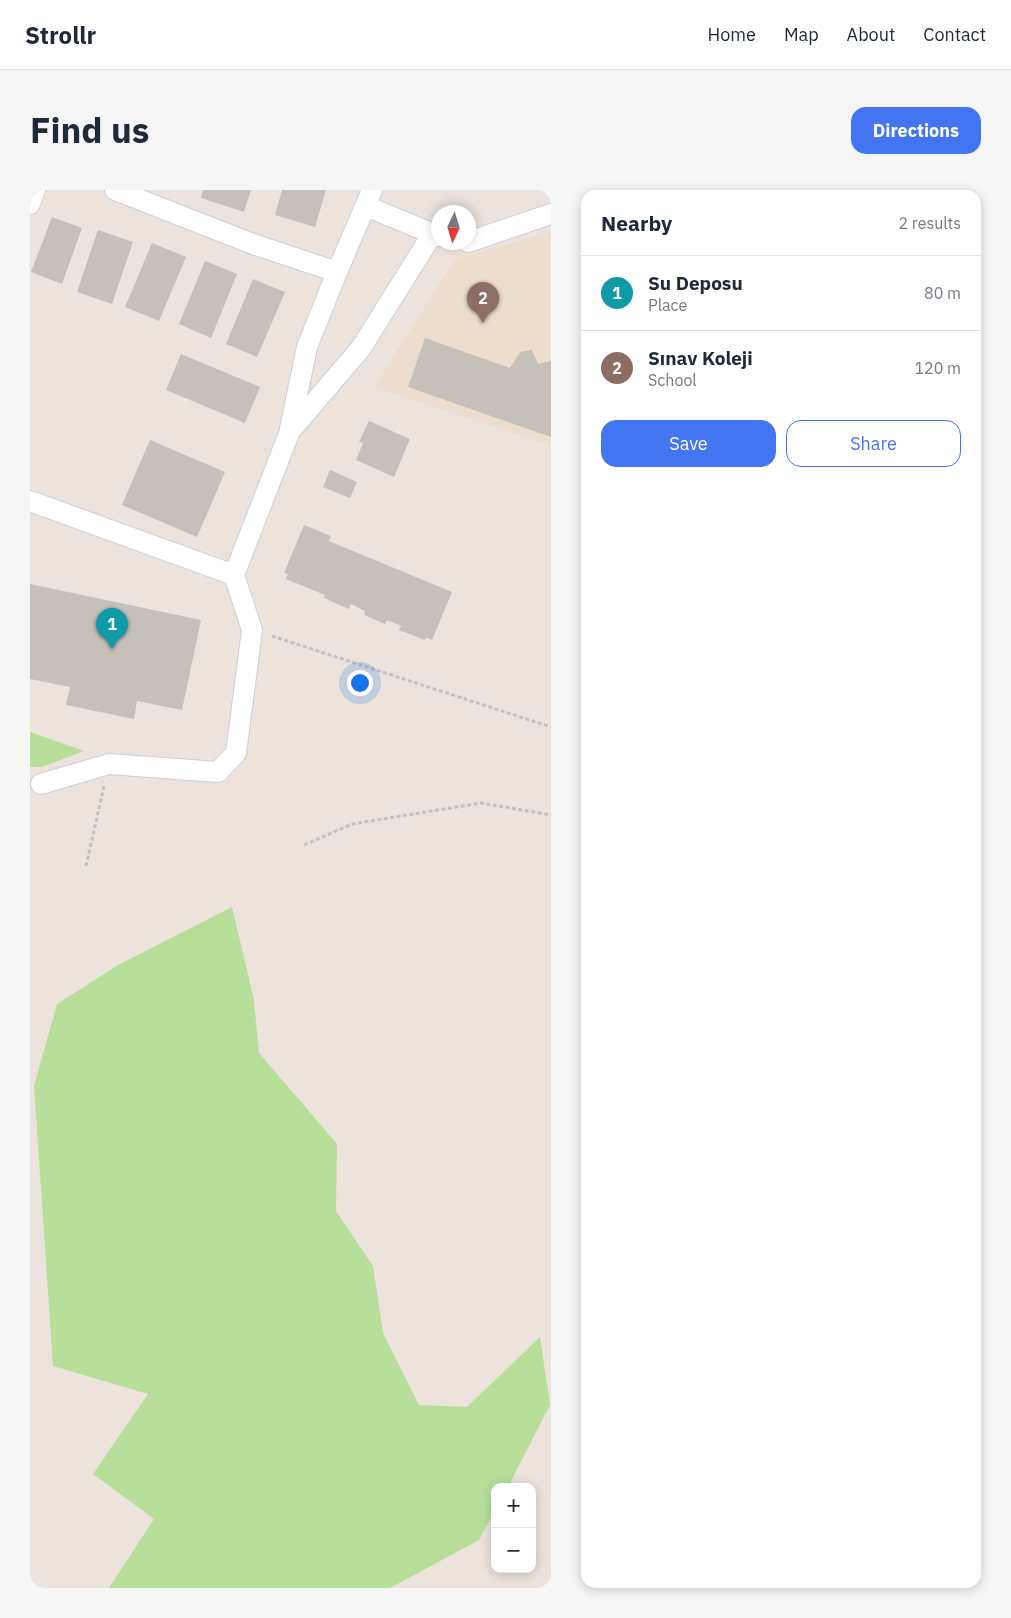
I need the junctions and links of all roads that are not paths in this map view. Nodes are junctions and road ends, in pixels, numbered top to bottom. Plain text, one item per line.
1 (35, 190) edge
2 (115, 190) edge
3 (369, 198) edge
4 (30, 204) edge
5 (551, 214) edge
6 (431, 232) edge
7 (476, 239) edge
8 (431, 243) edge
9 (337, 272) junction
10 (290, 431) junction
11 (30, 501) edge
12 (234, 575) junction
13 (41, 784) dead end

1 - 4 street
2 - 9 street
3 - 6 street
3 - 9 street
5 - 7 street
8 - 10 street
9 - 10 street
10 - 12 street
11 - 12 street
12 - 13 street

